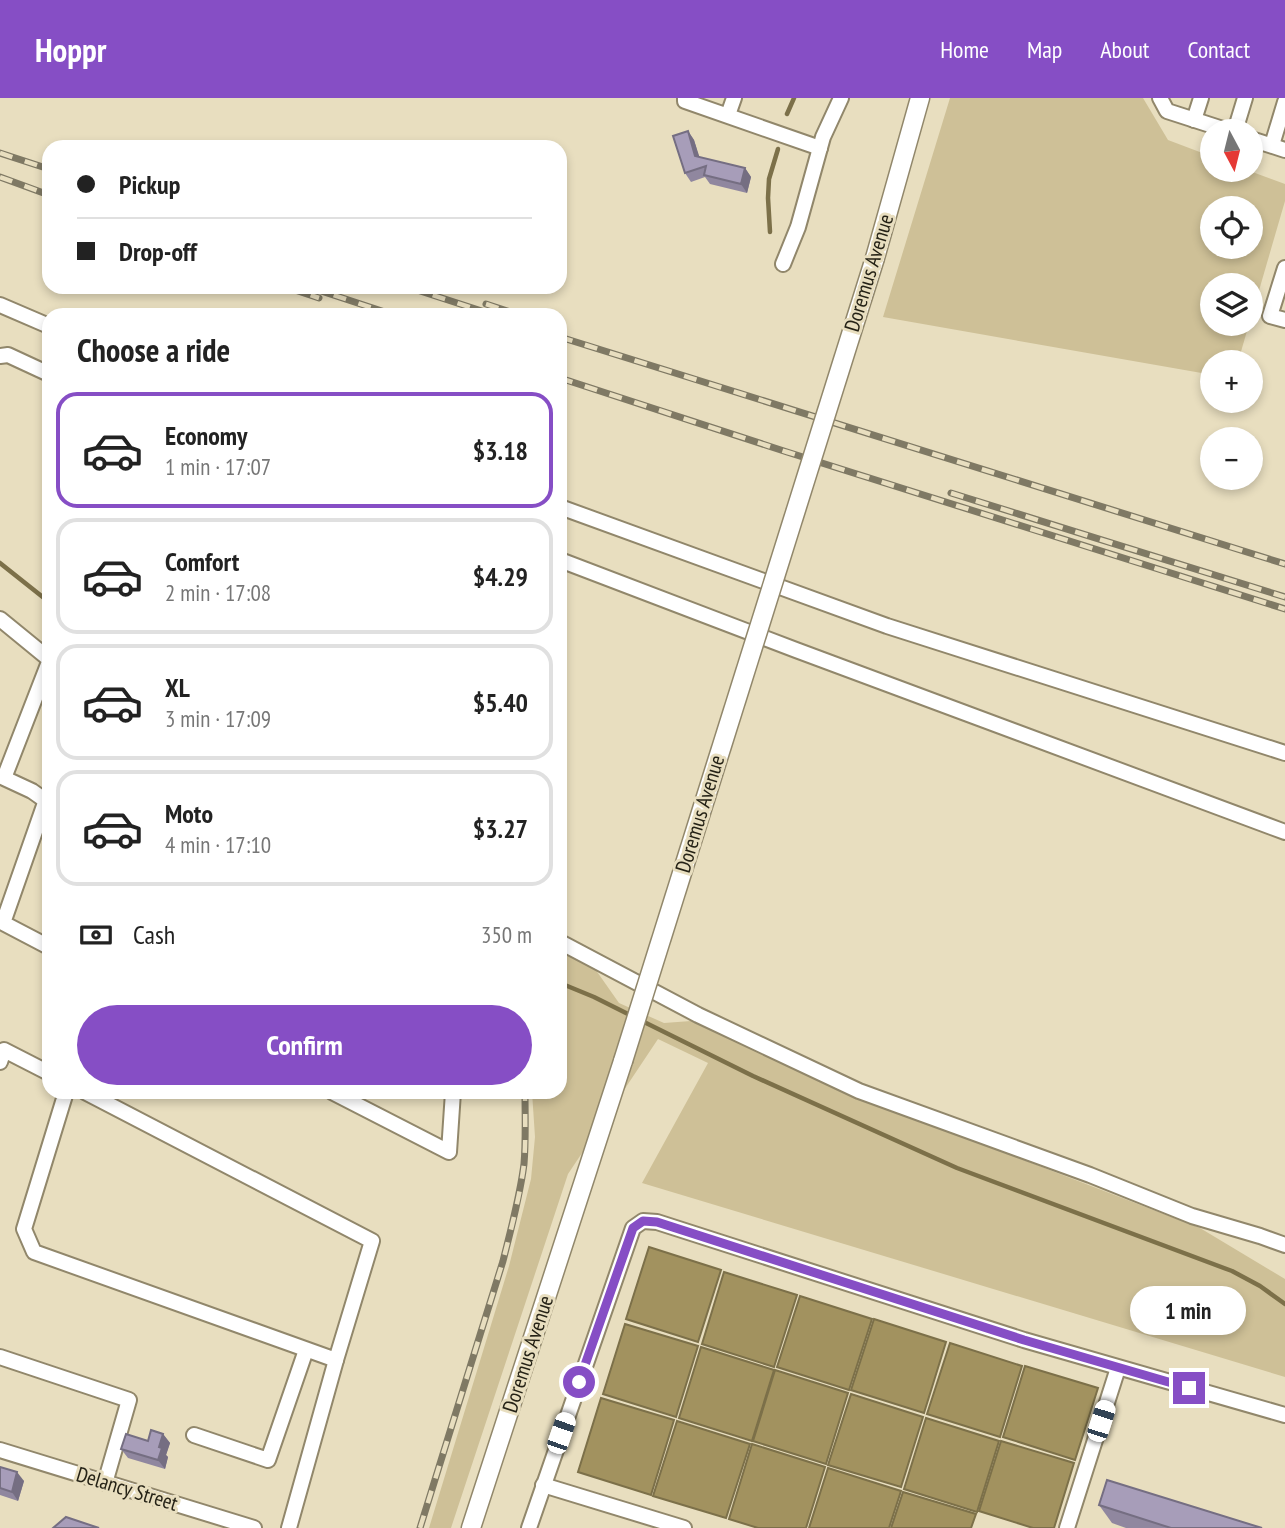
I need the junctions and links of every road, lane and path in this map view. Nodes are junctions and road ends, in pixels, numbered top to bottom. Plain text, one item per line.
1 (685, 98) edge
2 (734, 98) edge
3 (841, 98) edge
4 (920, 98) edge
5 (1160, 98) edge
6 (1201, 98) edge
7 (1245, 98) edge
8 (1285, 102) edge
9 (728, 115) junction
10 (1239, 119) edge
11 (1194, 120) junction
12 (1200, 122) edge
13 (1278, 147) edge
14 (820, 148) junction
15 (783, 264) dead end
16 (1284, 275) edge
17 (0, 305) edge
18 (1285, 320) edge
19 (42, 324) edge
20 (0, 356) edge
21 (42, 371) edge
22 (567, 510) edge
23 (567, 563) edge
24 (0, 619) edge
25 (42, 655) edge
26 (42, 678) edge
27 (1285, 753) edge
28 (1, 781) edge
29 (42, 799) edge
30 (42, 818) edge
31 (1285, 832) edge
32 (42, 943) edge
33 (567, 946) edge
34 (0, 1062) edge
35 (42, 1069) edge
36 (64, 1099) edge
37 (99, 1099) edge
38 (345, 1099) edge
39 (454, 1099) edge
40 (1285, 1245) edge
41 (306, 1350) junction
42 (0, 1357) edge
43 (336, 1360) junction
44 (1118, 1368) junction
45 (1285, 1415) edge
46 (194, 1436) dead end
47 (0, 1450) edge
48 (105, 1482) junction
49 (543, 1485) junction
50 (254, 1528) edge
51 (289, 1528) edge
52 (471, 1528) edge
53 (529, 1528) edge
54 (684, 1528) edge
55 (1068, 1528) edge

1 - 9 street
2 - 9 street
3 - 14 street
4 - 52 main road, Doremus Avenue, bridge
5 - 11 street
6 - 11 street
7 - 10 street
8 - 13 street
9 - 14 street
11 - 12 street
14 - 15 street
16 - 18 street
17 - 19 street
20 - 21 street
22 - 27 street
23 - 31 street
24 - 25 street
26 - 28 street
28 - 29 street
30 - 32 street
33 - 40 street
34 - 35 street
36 - 41 street
37 - 43 street
38 - 39 street
41 - 43 street
41 - 46 street
42 - 48 street
43 - 51 street
44 - 45 street
44 - 49 street
44 - 55 street
47 - 48 street, Delancy Street
48 - 50 street, Delancy Street
49 - 53 street
49 - 54 street

